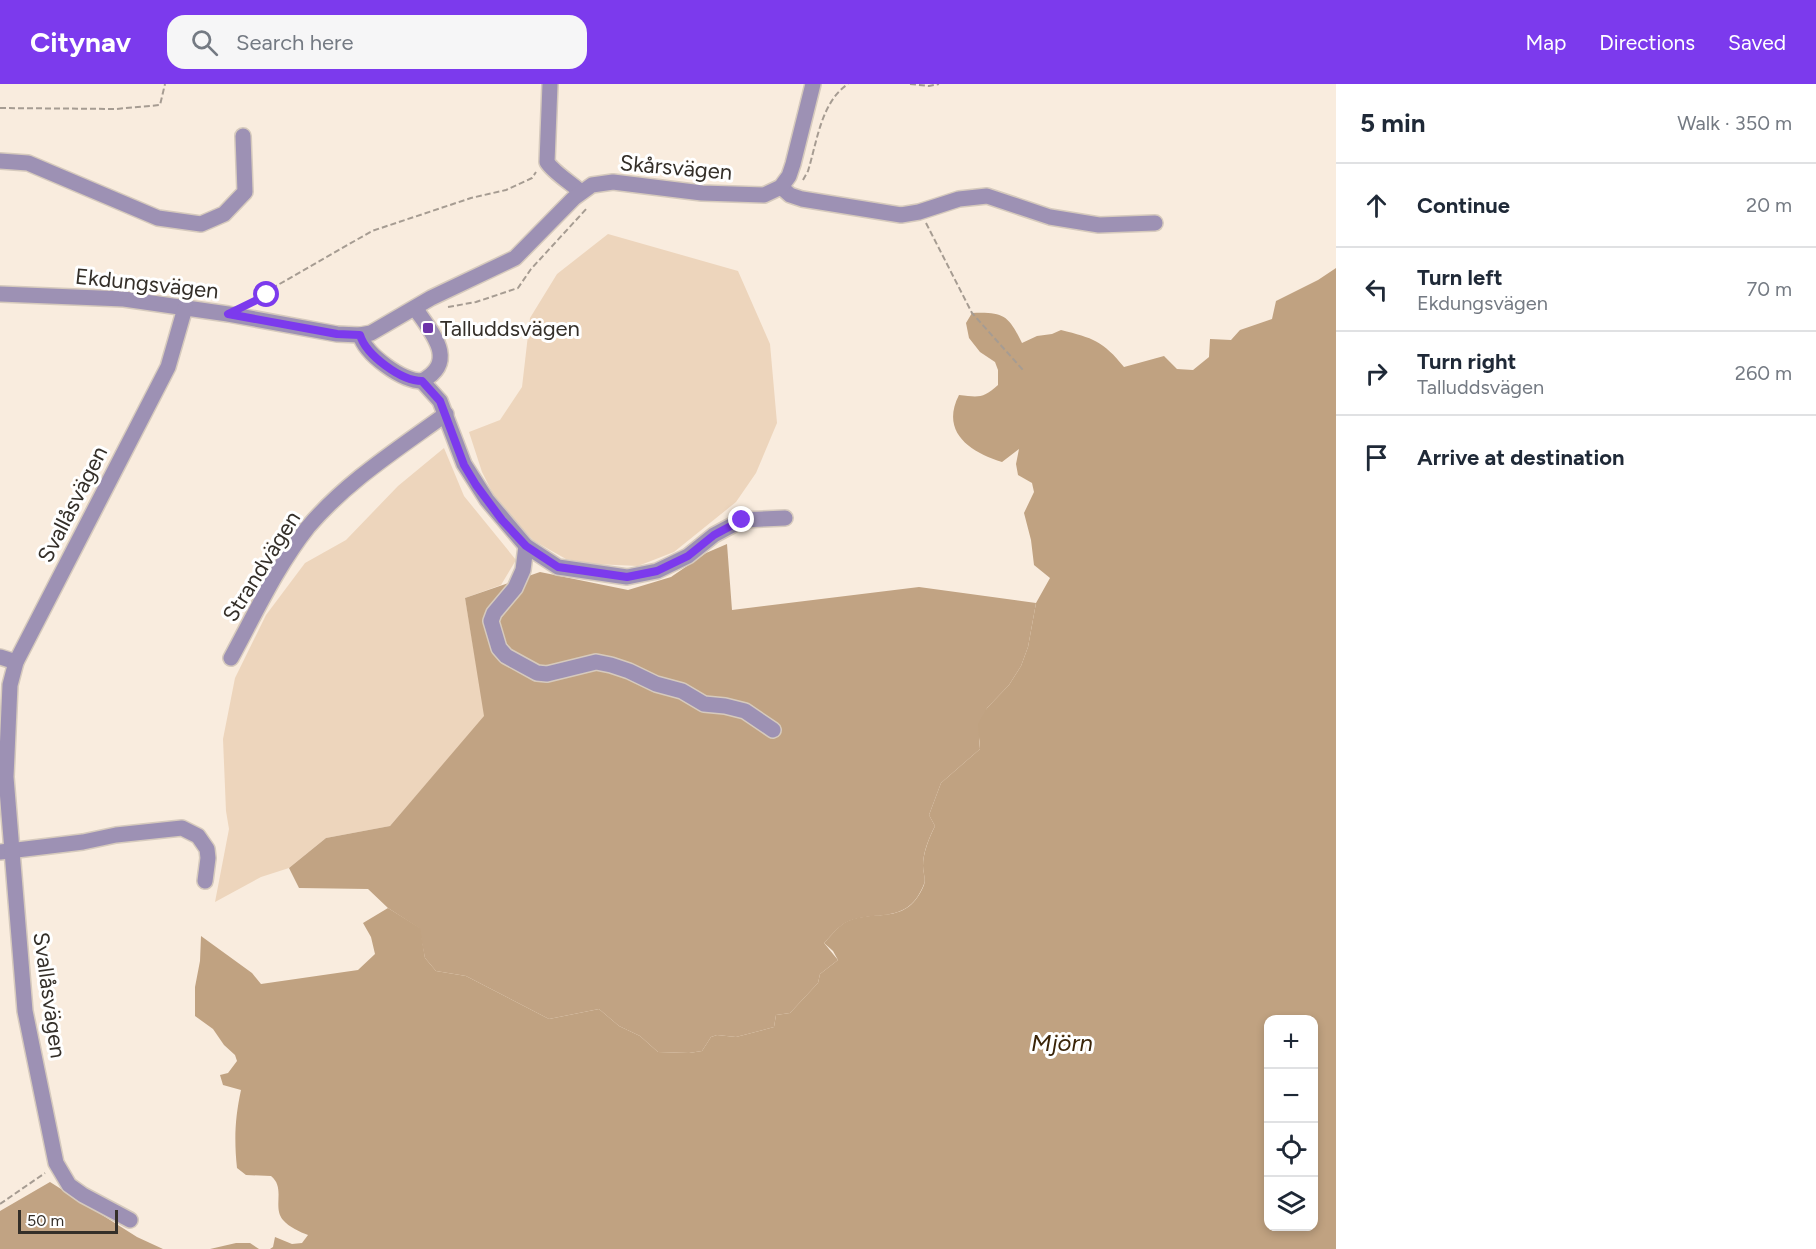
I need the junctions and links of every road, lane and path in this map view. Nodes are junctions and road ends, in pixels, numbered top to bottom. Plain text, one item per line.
1 (165, 84) edge
2 (550, 84) edge
3 (813, 84) edge
4 (848, 84) edge
5 (910, 84) edge
6 (939, 84) edge
7 (0, 108) edge
8 (243, 136) dead end
9 (0, 161) edge
10 (546, 162) junction
11 (786, 191) junction
12 (581, 192) junction
13 (594, 202) dead end
14 (919, 212) junction
15 (1155, 223) dead end
16 (0, 294) edge
17 (443, 307) dead end
18 (185, 308) junction
19 (416, 308) junction
20 (228, 314) junction
21 (360, 335) junction
22 (1023, 370) dead end
23 (422, 381) junction
24 (446, 414) junction
25 (785, 518) dead end
26 (526, 546) junction
27 (0, 657) edge
28 (231, 658) dead end
29 (16, 662) junction
30 (773, 730) dead end
31 (5, 852) edge
32 (205, 881) dead end
33 (56, 1163) junction
34 (0, 1204) edge
35 (130, 1220) dead end

1 - 7 path
2 - 10 street
3 - 11 street
4 - 11 path
5 - 6 path
8 - 9 street
10 - 12 street
10 - 20 path
11 - 12 street, Skårsvägen
11 - 14 street
12 - 19 street, Skårsvägen
13 - 17 path
14 - 15 street
14 - 22 path
16 - 18 street, Ekdungsvägen
18 - 20 street, Ekdungsvägen
18 - 29 street, Svallåsvägen
19 - 21 street, Skårsvägen
19 - 23 street
20 - 21 street, Ekdungsvägen
21 - 23 street
23 - 24 street
24 - 26 street
24 - 28 street, Strandvägen
25 - 26 street
26 - 30 street
27 - 29 street
29 - 31 street, Svallåsvägen
31 - 32 street
31 - 33 street, Svallåsvägen
33 - 34 path
33 - 35 street, Svallåsvägen

